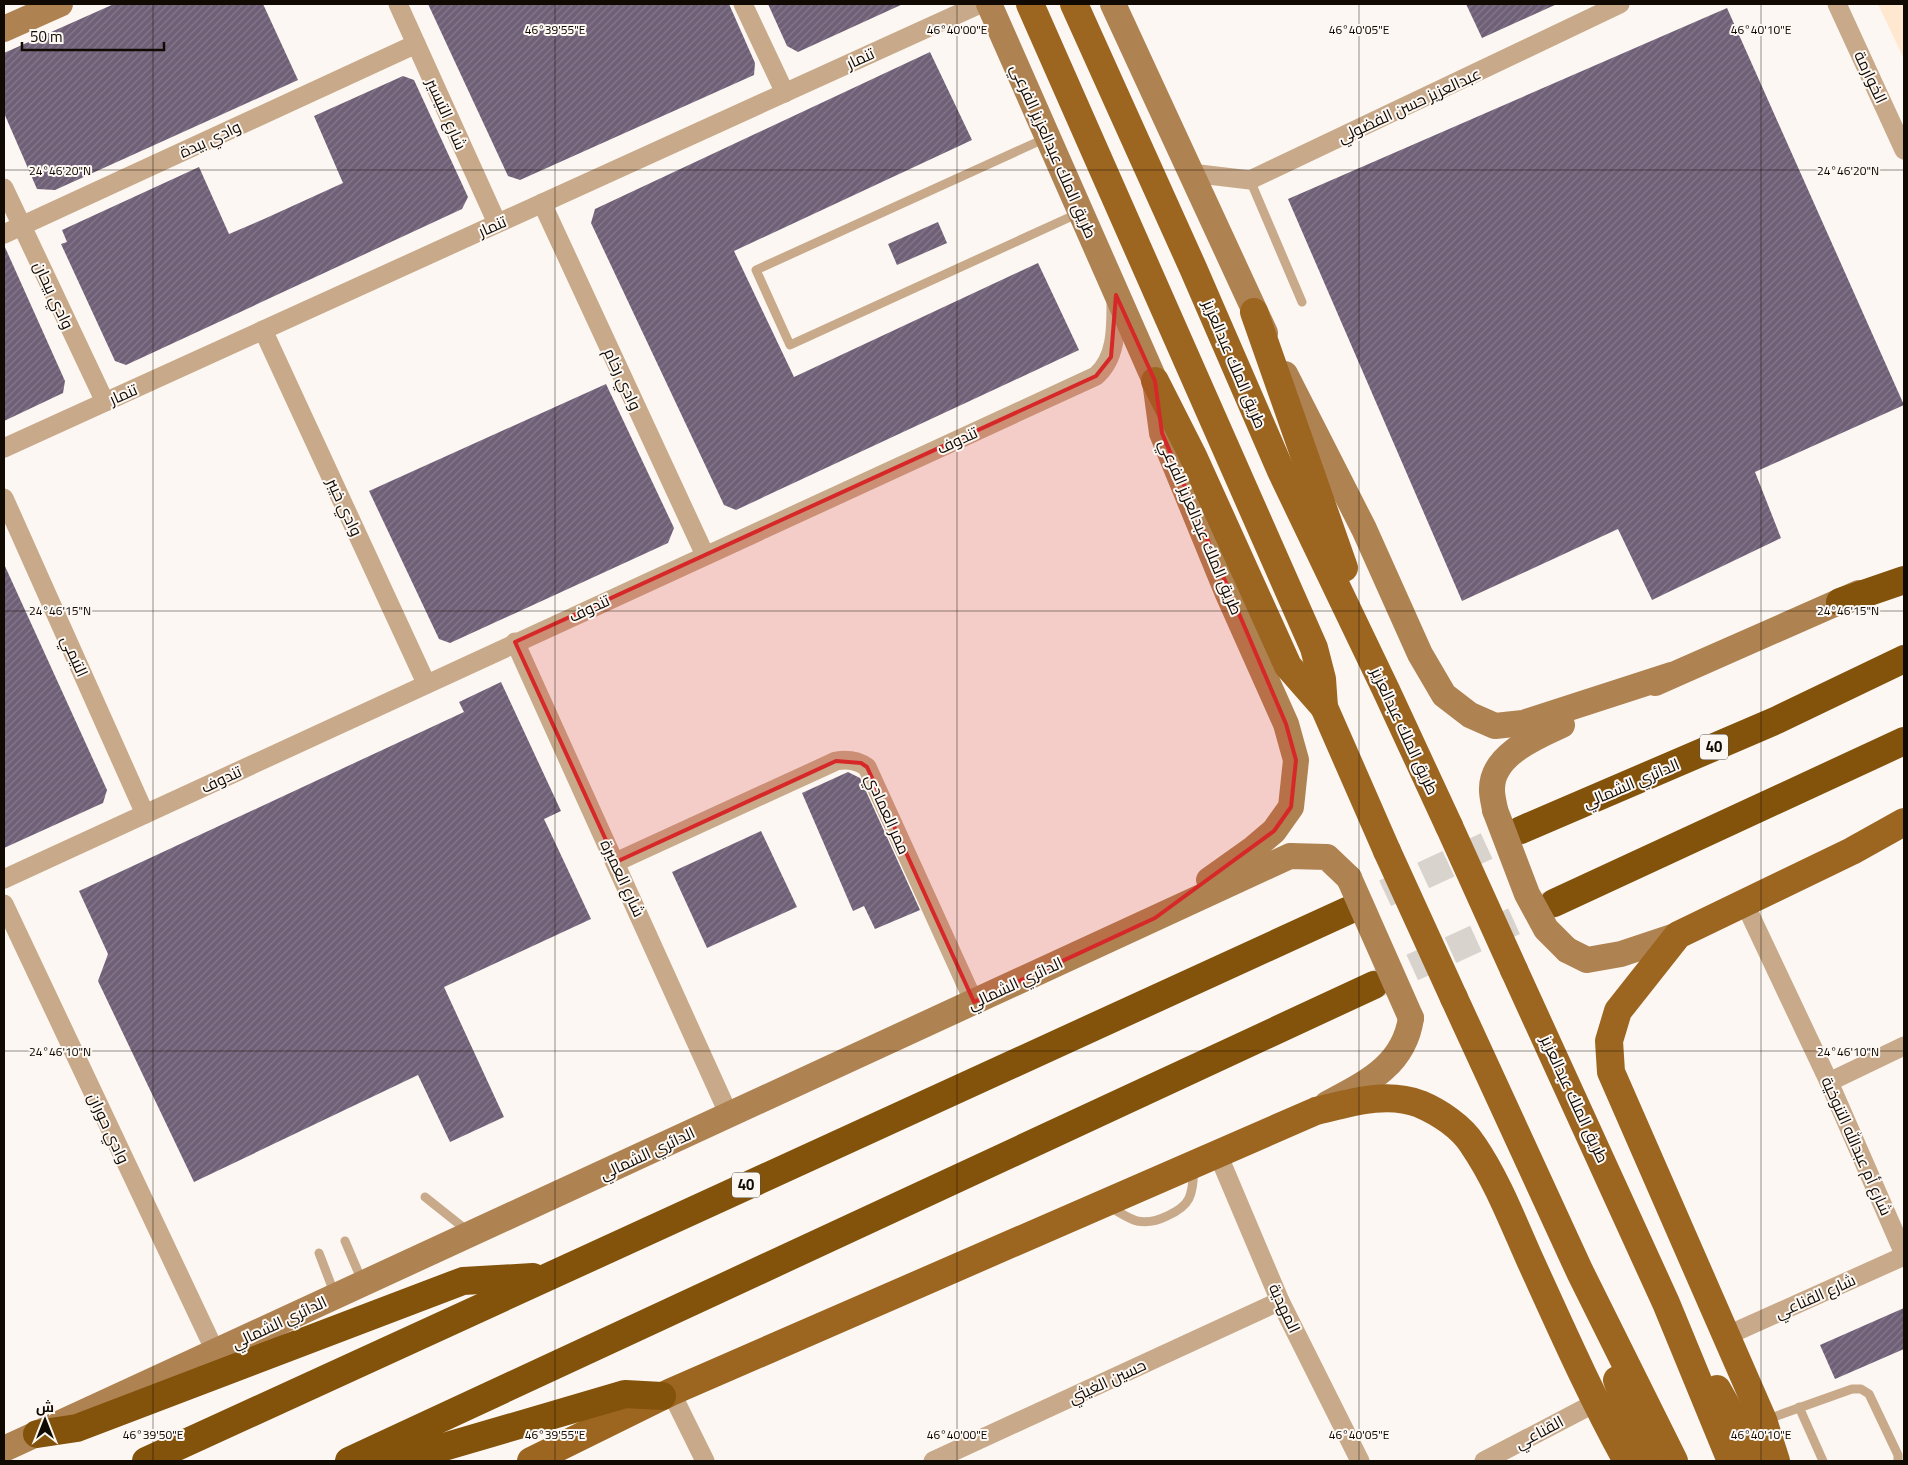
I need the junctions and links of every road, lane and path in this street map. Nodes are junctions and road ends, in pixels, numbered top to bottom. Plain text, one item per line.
1 (60, 4) edge
2 (398, 4) edge
3 (743, 4) edge
4 (980, 4) edge
5 (989, 4) edge
6 (1030, 4) edge
7 (1074, 4) edge
8 (1113, 4) edge
9 (1620, 4) edge
10 (1837, 4) edge
11 (4, 29) edge
12 (416, 44) junction
13 (785, 93) junction
14 (1049, 136) junction
15 (1904, 150) edge
16 (1191, 173) junction
17 (1250, 180) junction
18 (4, 188) edge
19 (542, 203) junction
20 (1081, 212) junction
21 (497, 223) junction
22 (22, 226) junction
23 (4, 234) edge
24 (1116, 295) junction
25 (1302, 302) dead end
26 (1254, 312) junction
27 (264, 330) junction
28 (1154, 381) junction
29 (105, 402) junction
30 (4, 448) edge
31 (4, 498) edge
32 (705, 555) junction
33 (1904, 572) edge
34 (1904, 580) edge
35 (1840, 602) junction
36 (515, 642) junction
37 (1904, 659) edge
38 (1671, 675) junction
39 (426, 684) junction
40 (1386, 690) junction
41 (1324, 707) junction
42 (1904, 741) edge
43 (145, 814) junction
44 (1904, 822) edge
45 (1521, 830) tunnel mouth
46 (616, 862) junction
47 (4, 880) edge
48 (1554, 903) tunnel mouth
49 (4, 904) edge
50 (1744, 904) junction
51 (1347, 910) tunnel mouth
52 (1155, 918) junction
53 (1678, 935) junction
54 (1374, 985) tunnel mouth
55 (974, 1002) junction
56 (1904, 1046) edge
57 (1829, 1082) junction
58 (1316, 1111) junction
59 (729, 1115) junction
60 (1206, 1158) junction
61 (425, 1198) dead end
62 (1102, 1203) junction
63 (471, 1234) junction
64 (344, 1241) dead end
65 (318, 1253) dead end
66 (1904, 1255) edge
67 (1580, 1272) junction
68 (550, 1276) junction
69 (363, 1283) junction
70 (336, 1296) junction
71 (1280, 1301) junction
72 (1666, 1303) junction
73 (1726, 1336) junction
74 (216, 1351) junction
75 (666, 1394) junction
76 (1595, 1403) junction
77 (1799, 1407) junction
78 (1763, 1420) junction
79 (36, 1434) junction
80 (4, 1449) edge
81 (146, 1461) edge
82 (349, 1461) edge
83 (396, 1461) edge
84 (531, 1461) edge
85 (705, 1461) edge
86 (933, 1461) edge
87 (1360, 1461) edge
88 (1484, 1461) edge
89 (1627, 1461) edge
90 (1646, 1461) edge
91 (1674, 1461) edge
92 (1731, 1461) edge
93 (1758, 1461) edge
94 (1776, 1461) edge
95 (1823, 1461) edge
96 (1898, 1461) edge

1 - 11 street
2 - 12 street, شارع التيسير
3 - 13 street
4 - 13 street, تنمار
5 - 14 street, طريق الملك عبدالعزيز الفرعي
6 - 41 main road
7 - 40 main road, طريق الملك عبدالعزيز
8 - 16 street
9 - 17 street, عبدالعزيز حسن الفضولي
10 - 15 street, الخوارمة
12 - 21 street, شارع التيسير
12 - 22 street, وادي بيدة
13 - 19 street, تنمار
14 - 20 street, طريق الملك عبدالعزيز الفرعي
14 - 20 lane
16 - 17 street
16 - 26 street
17 - 25 lane
18 - 22 street, وادي بيحان
19 - 21 street, تنمار
19 - 32 street, وادي رخام
20 - 24 street, طريق الملك عبدالعزيز الفرعي
21 - 27 street, تنمار
22 - 23 street, وادي بيدة
22 - 29 street, وادي بيحان
24 - 28 street, طريق الملك عبدالعزيز الفرعي
24 - 32 street, تندوف
26 - 38 street
26 - 40 main road
27 - 29 street, تنمار
27 - 39 street, وادي خيبر
28 - 41 main road
28 - 52 street, طريق الملك عبدالعزيز الفرعي
29 - 30 street, تنمار
31 - 43 street, التيمي
32 - 36 street, تندوف
33 - 35 street
34 - 35 highway
35 - 38 street
36 - 39 street, تندوف
36 - 46 street, شارع العميرة
37 - 45 highway, الدائري الشمالي / 40
38 - 53 street, bridge
39 - 43 street, تندوف
40 - 72 main road, طريق الملك عبدالعزيز, bridge
41 - 67 main road, bridge
42 - 48 highway
43 - 47 street, تندوف
44 - 50 main road
46 - 55 street, ممر العمادي
46 - 59 street, شارع العميرة
49 - 74 street, وادي حوران
50 - 53 main road
50 - 57 street, شارع أم عبدالله التنوخية
51 - 68 highway, 40
52 - 55 street, الدائري الشمالي
52 - 58 street, الدائري الشمالي, bridge
53 - 73 main road
54 - 82 highway
55 - 59 street, الدائري الشمالي
56 - 57 street
57 - 66 street, شارع أم عبدالله التنوخية
58 - 60 main road
58 - 76 main road
59 - 63 street, الدائري الشمالي
60 - 62 main road
60 - 62 lane
60 - 71 street, المهدية
61 - 63 lane
62 - 75 main road
63 - 69 street, الدائري الشمالي
64 - 69 lane
65 - 70 lane
66 - 73 street, شارع القناعي
67 - 90 main road
67 - 91 main road
68 - 79 highway
68 - 81 highway, 40
69 - 70 street, الدائري الشمالي
70 - 74 street, الدائري الشمالي
71 - 86 street, حسين الغيثي
71 - 87 street, المهدية
72 - 92 main road, طريق الملك عبدالعزيز
72 - 93 main road
73 - 78 main road
74 - 79 street, الدائري الشمالي
75 - 83 highway
75 - 84 main road
75 - 85 street
76 - 88 street, القناعي
76 - 89 main road
77 - 78 lane
77 - 95 lane
77 - 96 lane
78 - 94 main road
79 - 80 street, الدائري الشمالي

